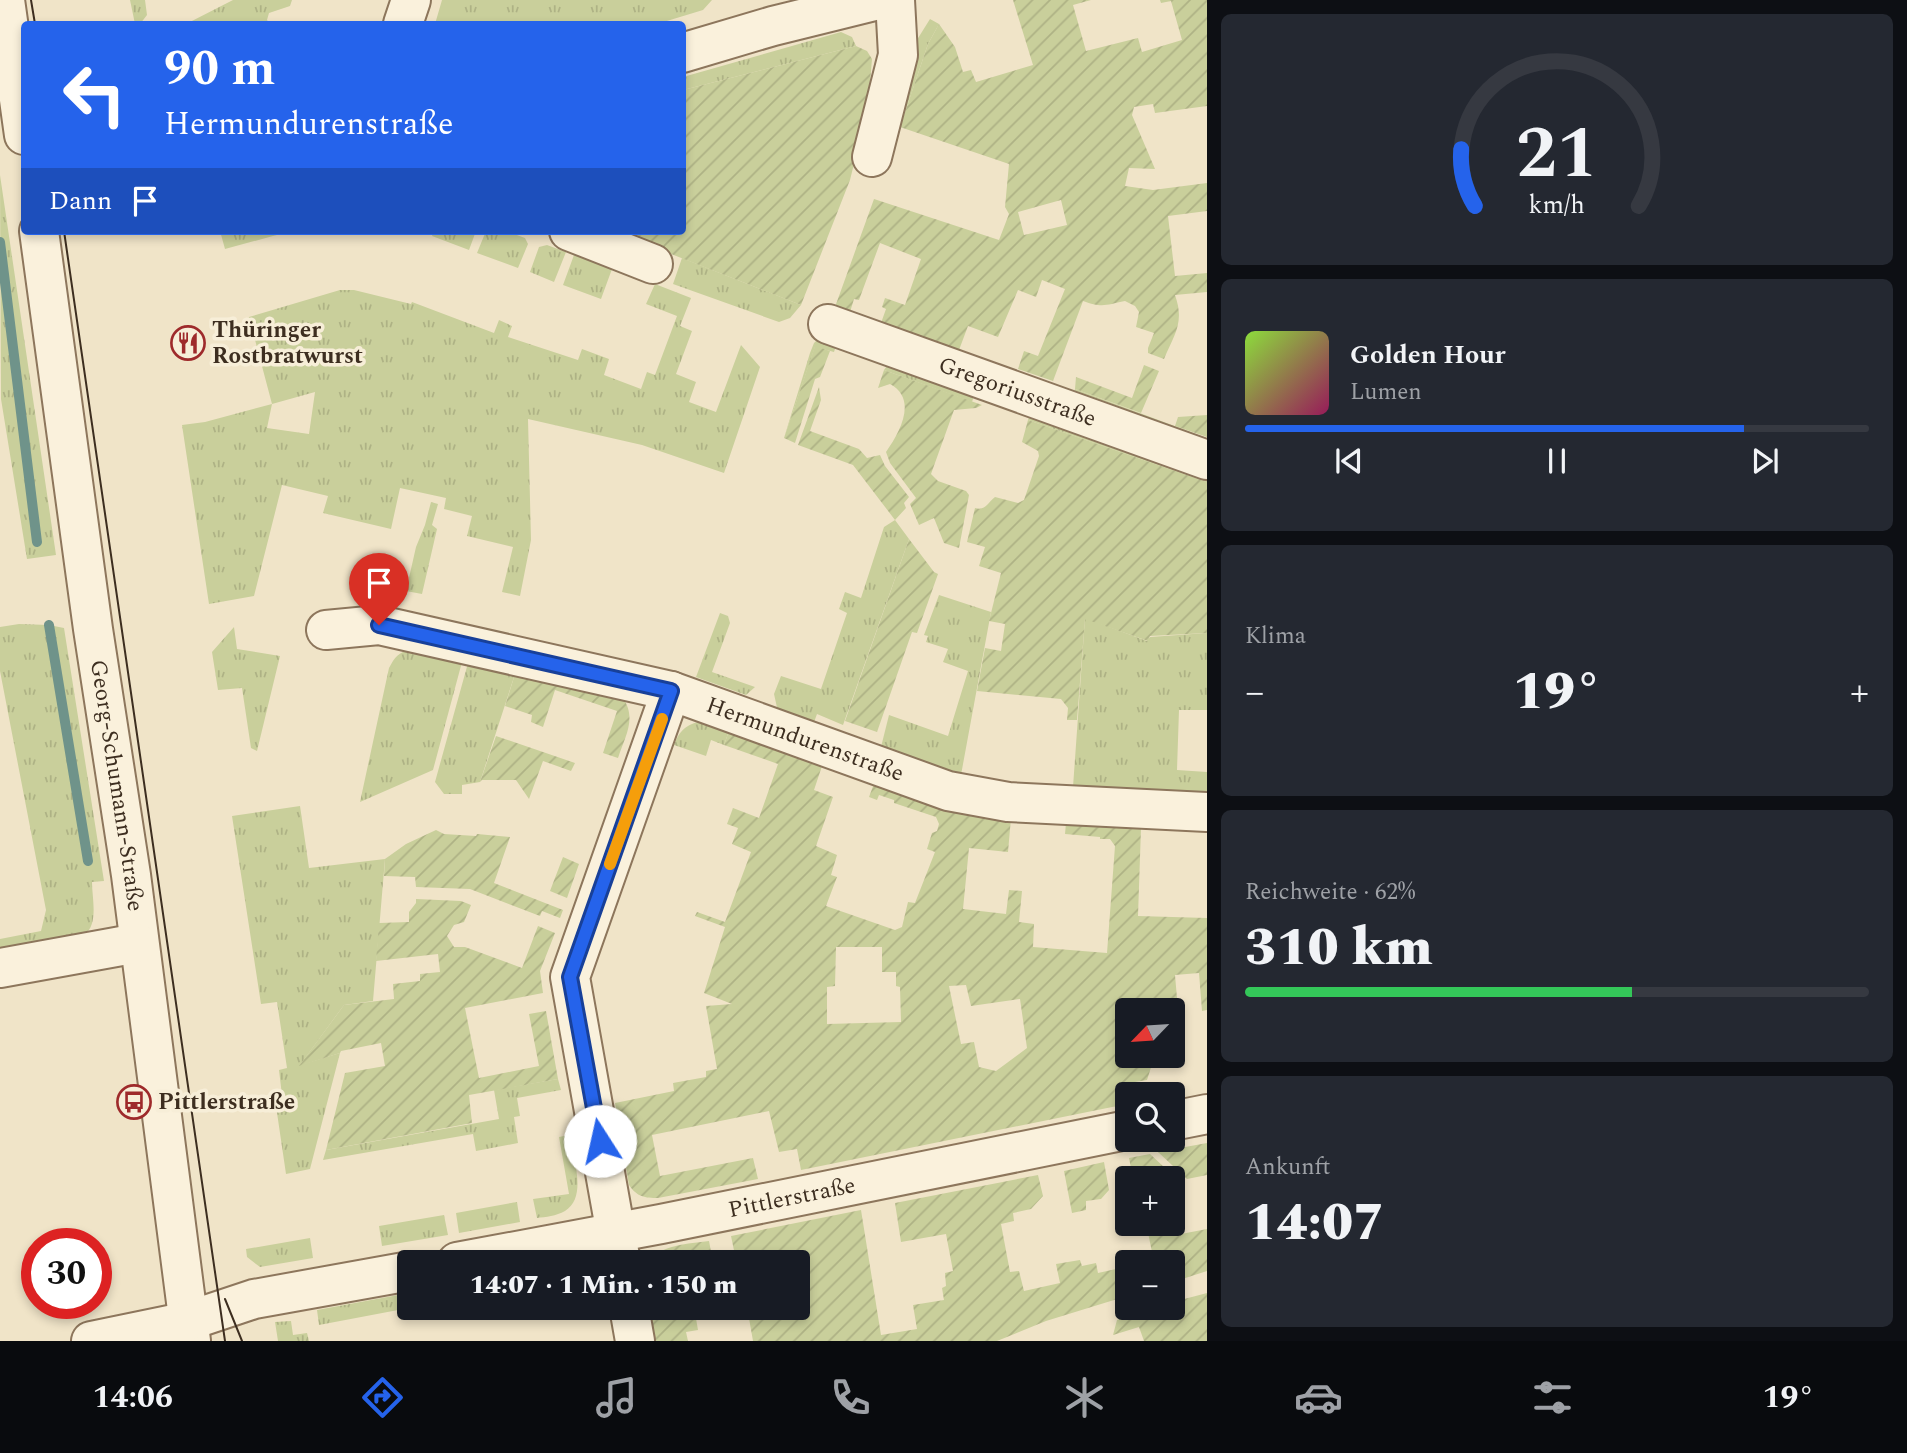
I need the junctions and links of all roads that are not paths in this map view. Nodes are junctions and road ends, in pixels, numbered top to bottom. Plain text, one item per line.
1 (5, 0) edge
2 (411, 0) edge
3 (877, 0) edge
4 (895, 0) edge
5 (769, 13) edge
6 (404, 21) edge
7 (686, 51) edge
8 (21, 114) edge
9 (872, 157) dead end
10 (48, 235) edge
11 (579, 235) edge
12 (653, 264) dead end
13 (828, 324) dead end
14 (1207, 460) edge
15 (326, 630) dead end
16 (671, 691) junction
17 (1207, 812) edge
18 (138, 943) junction
19 (0, 968) edge
20 (1207, 1114) edge
21 (1185, 1118) edge
22 (1115, 1133) edge
23 (618, 1247) edge
24 (586, 1250) edge
25 (397, 1272) edge
26 (631, 1320) edge
27 (189, 1331) edge
28 (91, 1341) edge
29 (635, 1341) edge

1 - 8 street
2 - 6 street
3 - 5 street
4 - 9 street
5 - 7 street
10 - 18 street, Georg-Schumann-Straße
11 - 12 street
13 - 14 street, Gregoriusstraße
15 - 16 street, Hermundurenstraße
16 - 17 street, Hermundurenstraße
16 - 23 street
18 - 19 street
18 - 27 street, Georg-Schumann-Straße
20 - 21 street
22 - 23 street, Pittlerstraße
23 - 24 street, Pittlerstraße
25 - 27 street
26 - 29 street
27 - 28 street

